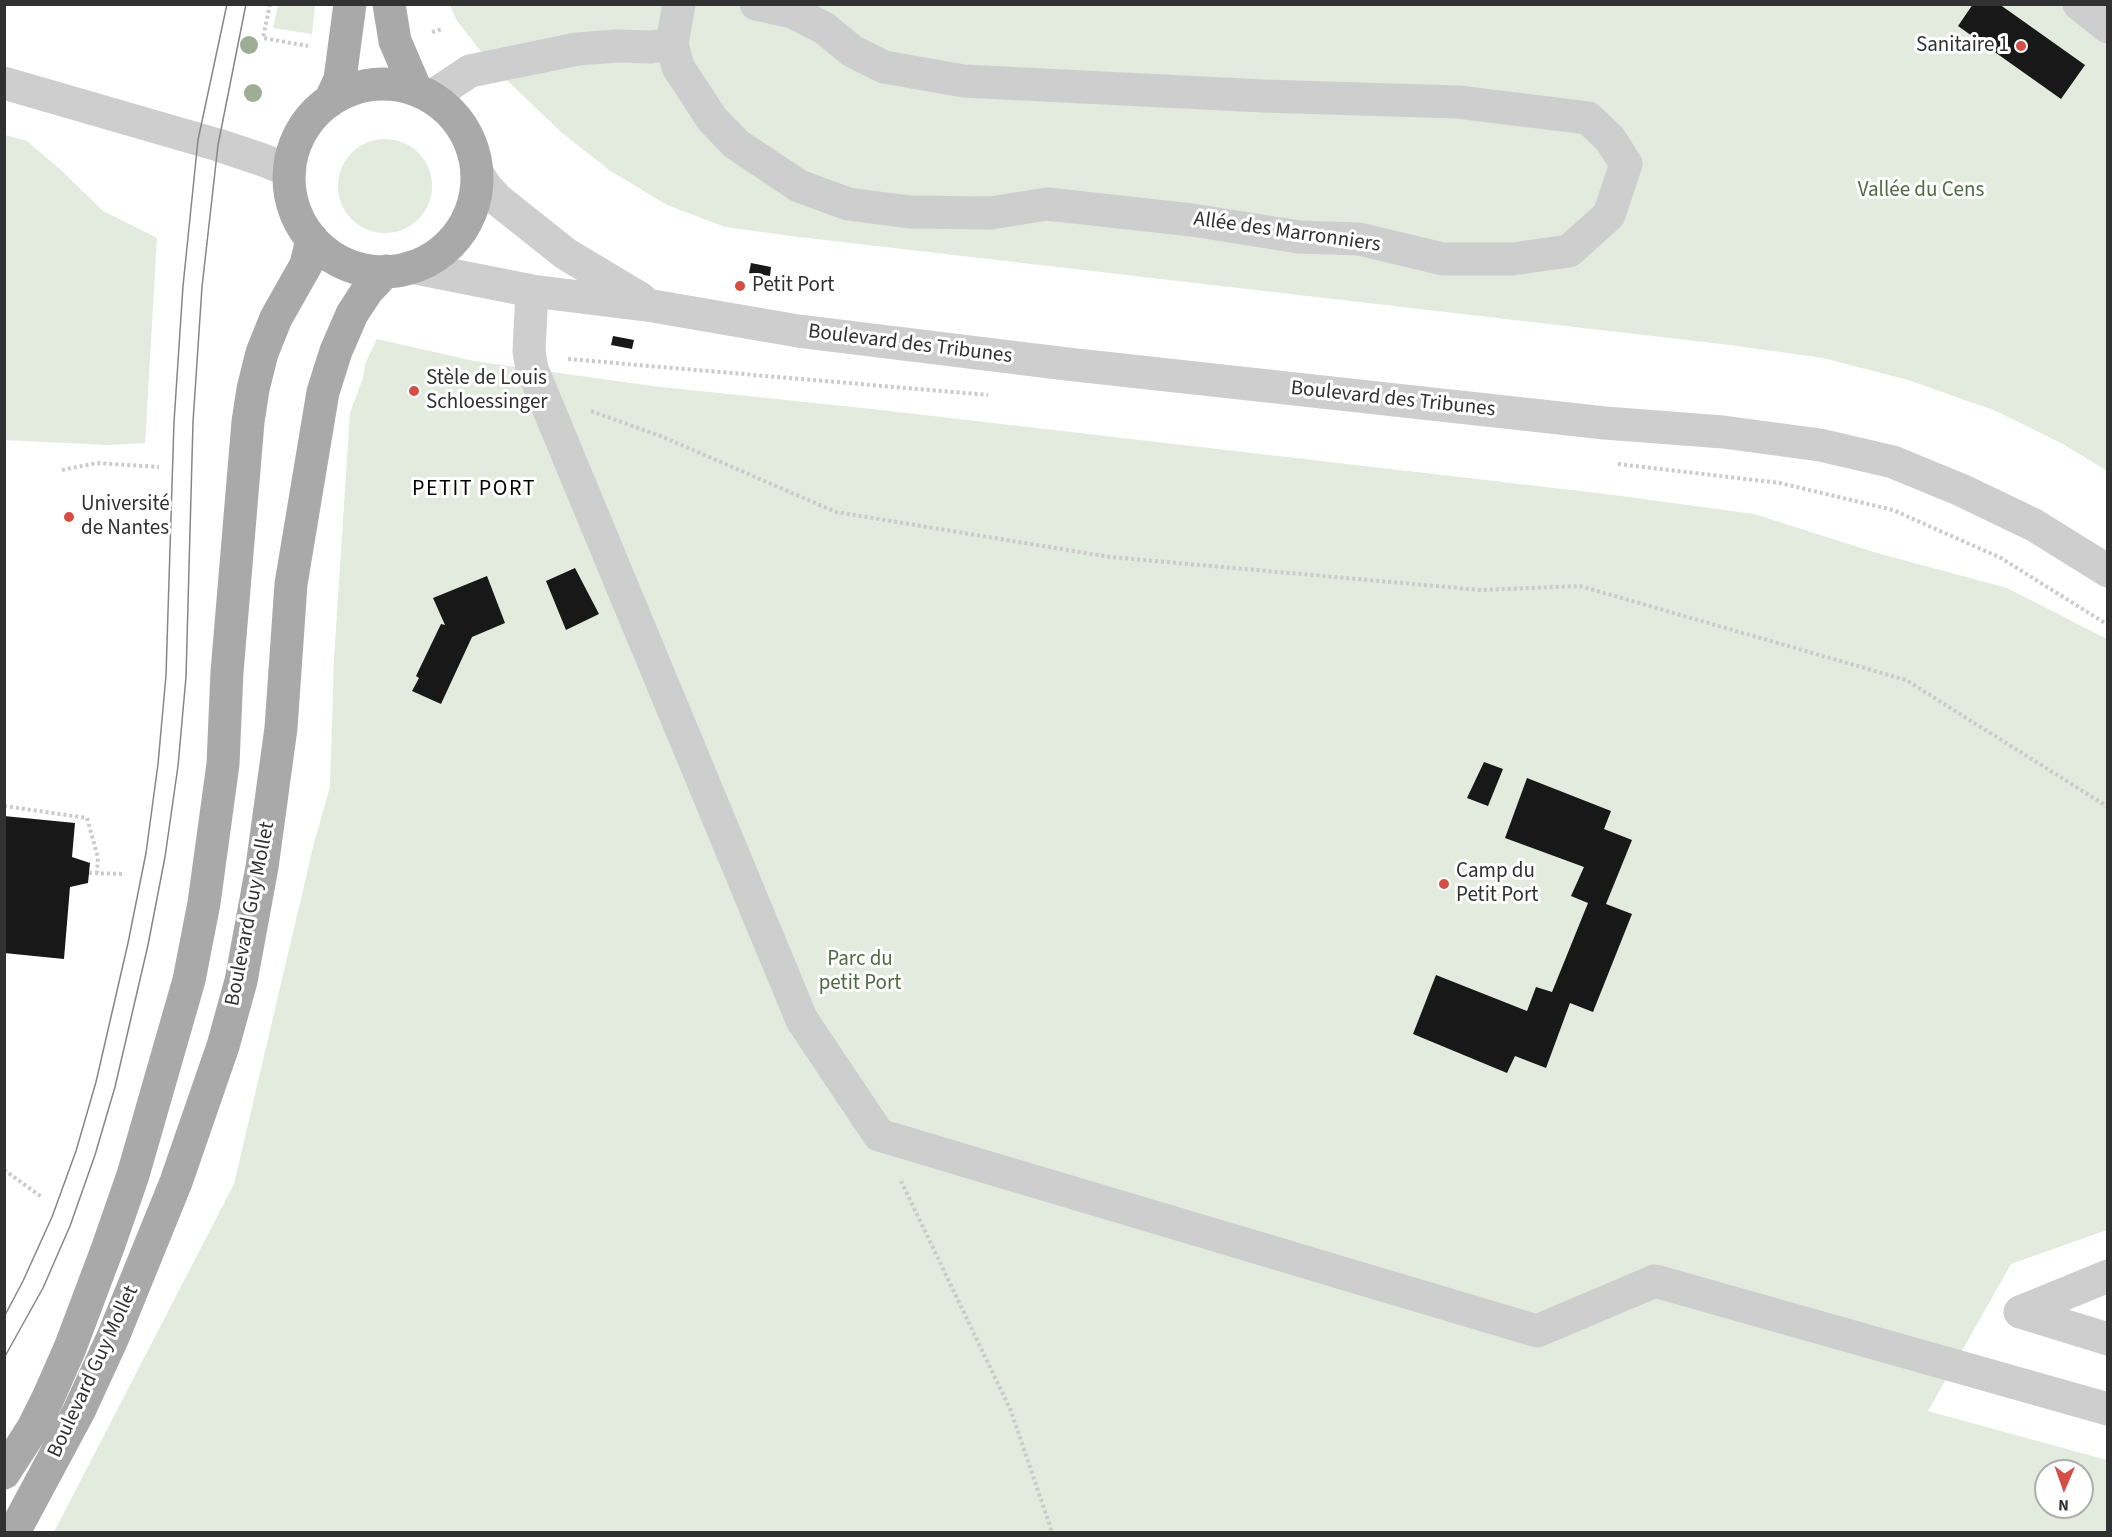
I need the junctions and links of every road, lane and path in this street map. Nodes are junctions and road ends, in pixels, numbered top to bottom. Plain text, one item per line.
1 (270, 4) edge
2 (350, 4) edge
3 (389, 4) edge
4 (679, 4) edge
5 (756, 4) edge
6 (2079, 4) edge
7 (2108, 27) edge
8 (672, 44) junction
9 (317, 47) dead end
10 (4, 82) edge
11 (423, 94) junction
12 (330, 101) junction
13 (290, 171) junction
14 (477, 173) junction
15 (312, 239) junction
16 (399, 269) junction
17 (532, 291) junction
18 (653, 306) junction
19 (529, 351) junction
20 (542, 393) junction
21 (998, 396) dead end
22 (1614, 464) dead end
23 (159, 467) dead end
24 (62, 470) dead end
25 (2108, 571) edge
26 (2108, 625) edge
27 (4, 806) edge
28 (2108, 807) edge
29 (89, 873) dead end
30 (97, 873) junction
31 (125, 874) dead end
32 (879, 1135) junction
33 (4, 1170) edge
34 (43, 1198) dead end
35 (2108, 1276) edge
36 (2108, 1339) edge
37 (2108, 1409) edge
38 (4, 1473) edge
39 (14, 1533) edge
40 (1052, 1533) edge

1 - 9 path
2 - 12 main road
3 - 11 main road
4 - 8 street
5 - 8 street, Allée des Marronniers
6 - 7 street
8 - 11 street
10 - 13 street
11 - 12 main road
11 - 14 main road
12 - 13 main road
13 - 15 main road
14 - 16 main road
14 - 18 street, Boulevard des Tribunes
15 - 16 main road
15 - 38 main road, Boulevard Guy Mollet
16 - 17 street, Boulevard des Tribunes
16 - 39 main road, Boulevard Guy Mollet
17 - 18 street, Boulevard des Tribunes
17 - 19 street
18 - 25 street, Boulevard des Tribunes
19 - 20 street
19 - 21 path
20 - 28 path
20 - 32 street
22 - 26 path
23 - 24 path
27 - 30 path
29 - 30 path
30 - 31 path
32 - 37 street
32 - 40 path
33 - 34 path
35 - 36 street

